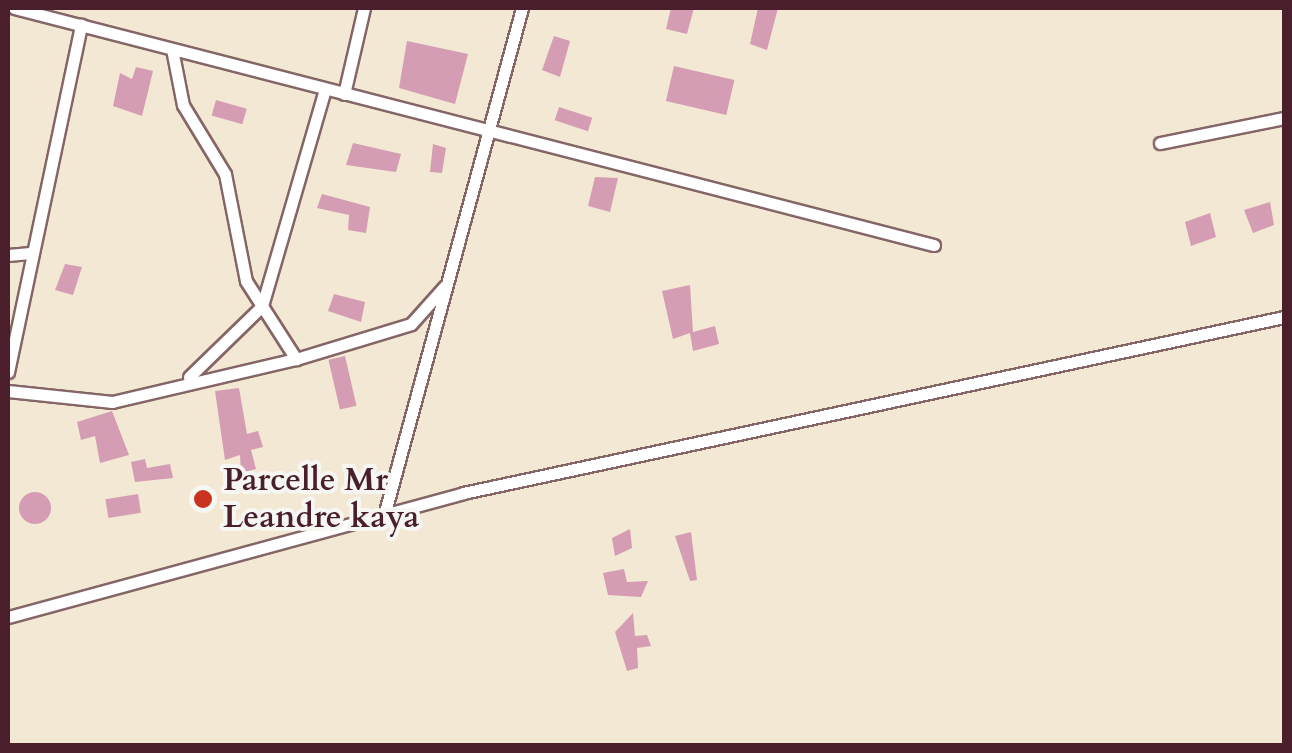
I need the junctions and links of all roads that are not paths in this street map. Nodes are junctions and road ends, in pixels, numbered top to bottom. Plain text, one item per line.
1 (14, 8) edge
2 (364, 8) edge
3 (522, 8) edge
4 (82, 25) junction
5 (172, 49) junction
6 (326, 89) junction
7 (344, 94) junction
8 (1284, 118) edge
9 (490, 124) junction
10 (1160, 143) dead end
11 (934, 245) dead end
12 (30, 253) junction
13 (8, 255) edge
14 (446, 285) junction
15 (8, 291) edge
16 (21, 298) junction
17 (262, 306) junction
18 (1284, 317) edge
19 (12, 318) edge
20 (296, 358) junction
21 (8, 372) edge
22 (189, 377) junction
23 (8, 391) edge
24 (385, 512) junction
25 (8, 616) edge

1 - 4 street
2 - 7 street
3 - 9 street
4 - 5 street
4 - 12 street
5 - 6 street
5 - 17 street
6 - 7 street
6 - 17 street
7 - 9 street
8 - 10 street
9 - 11 street
9 - 14 street
12 - 13 street
12 - 16 street
14 - 20 street
14 - 24 street
15 - 16 street
16 - 19 street
17 - 20 street
17 - 22 street
18 - 24 street
19 - 21 street
20 - 22 street
22 - 23 street
24 - 25 street

